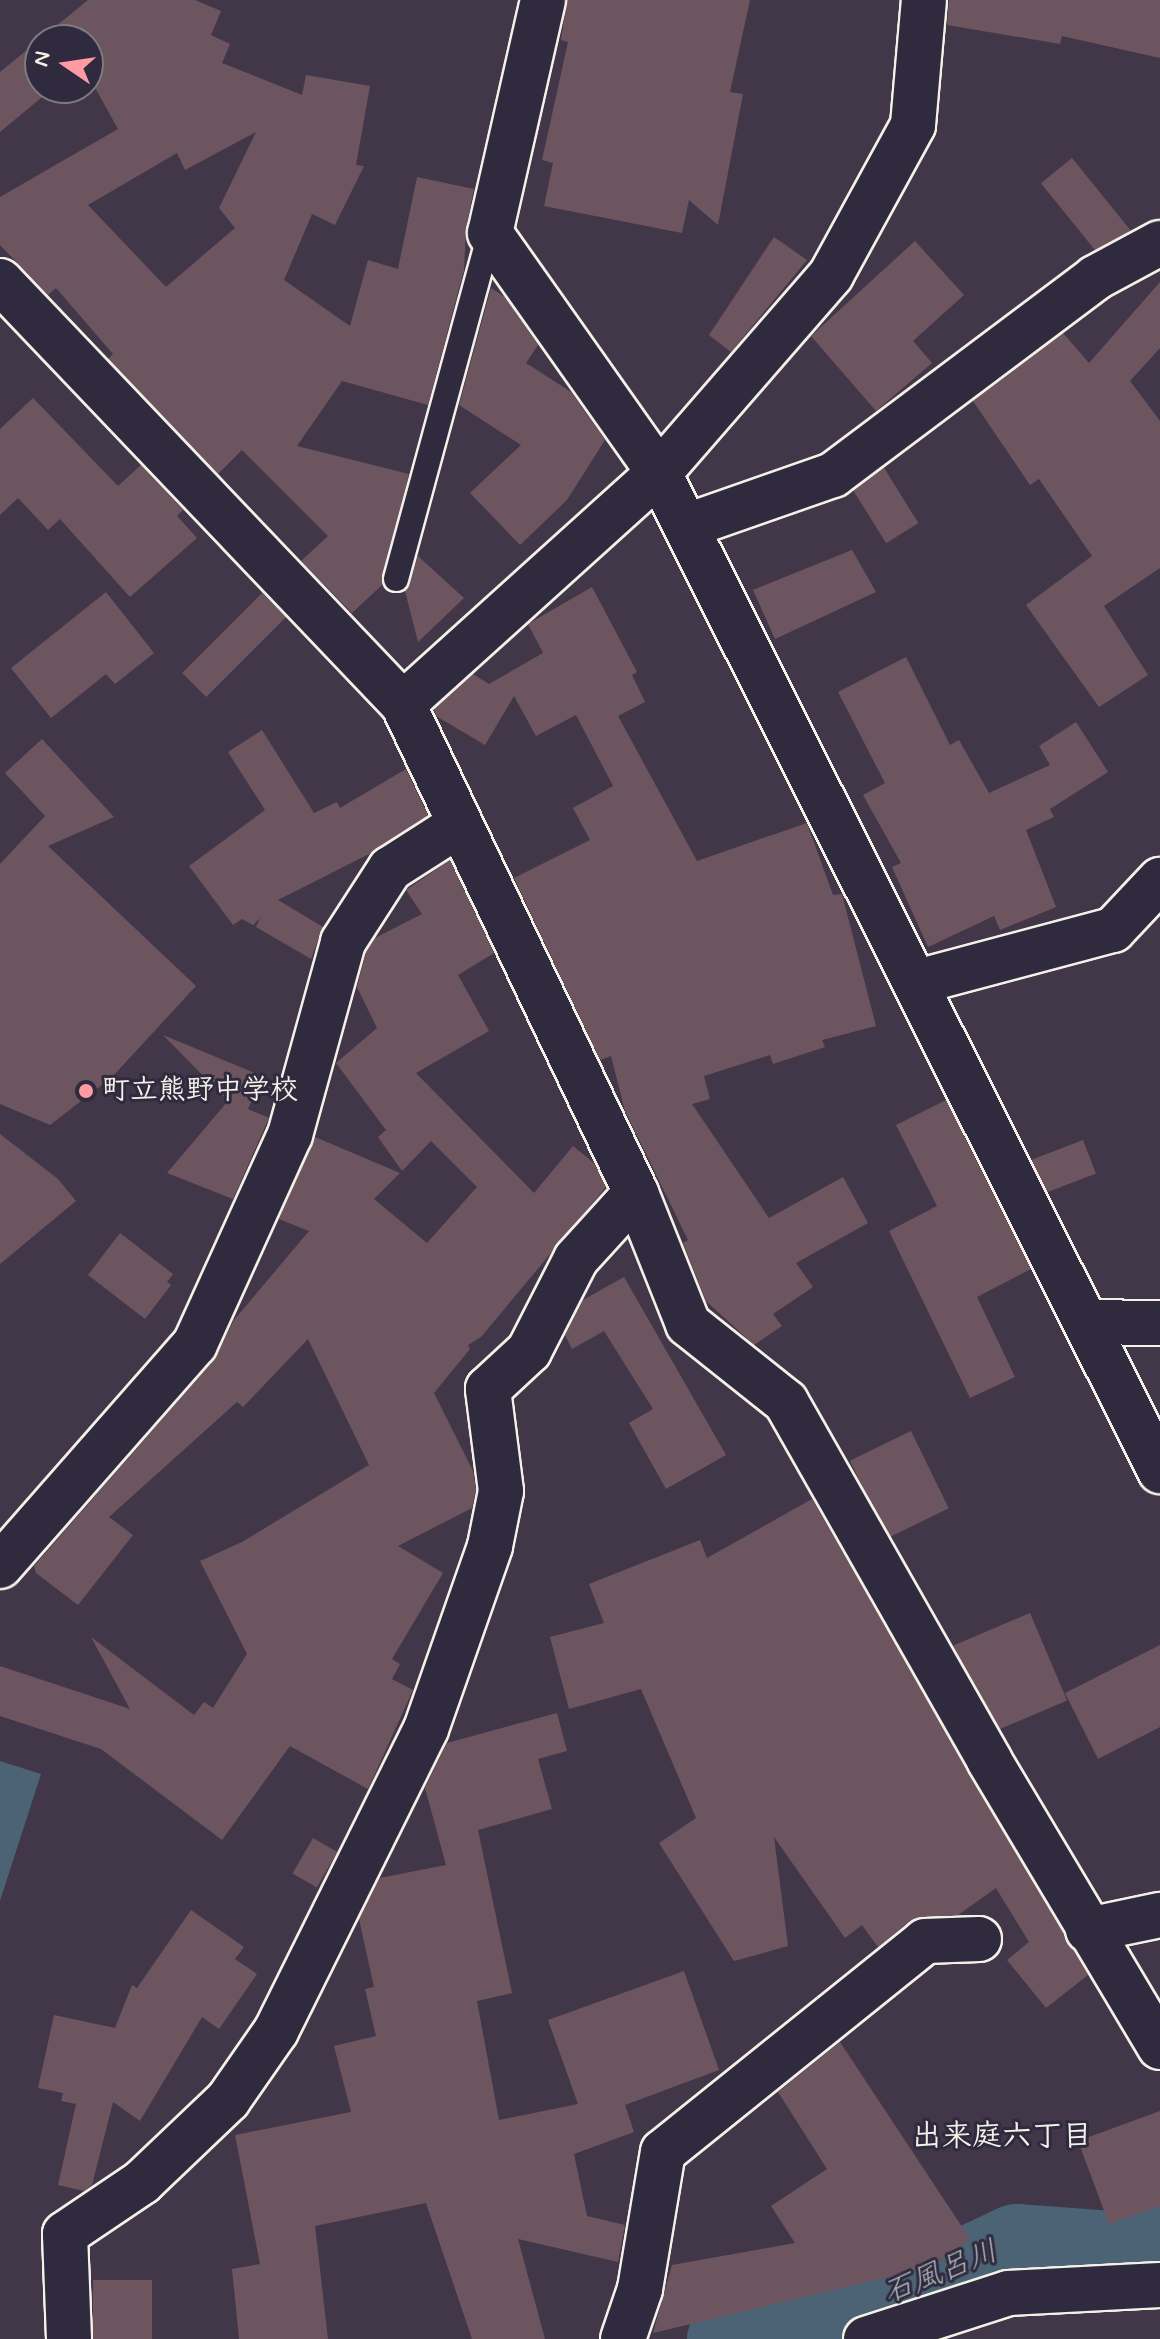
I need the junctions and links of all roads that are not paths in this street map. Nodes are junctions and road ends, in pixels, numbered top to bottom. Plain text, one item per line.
1 (543, 0) edge
2 (924, 0) edge
3 (490, 233) junction
4 (1160, 243) edge
5 (0, 281) edge
6 (659, 473) junction
7 (687, 526) junction
8 (396, 579) dead end
9 (403, 704) junction
10 (460, 824) junction
11 (1160, 880) edge
12 (917, 982) junction
13 (636, 1193) junction
14 (1086, 1322) junction
15 (1160, 1323) edge
16 (1160, 1471) edge
17 (0, 1566) edge
18 (1160, 1915) edge
19 (1088, 1930) junction
20 (979, 1939) dead end
21 (1160, 2047) edge
22 (1160, 2285) edge
23 (69, 2339) edge
24 (623, 2339) edge
25 (866, 2339) edge

1 - 3 street
2 - 6 street
3 - 6 street
3 - 8 lane
4 - 7 street
5 - 9 street
6 - 7 street
6 - 9 street
7 - 12 street
9 - 10 street
10 - 13 street
10 - 17 street
11 - 12 street
12 - 14 street
13 - 19 street
13 - 23 street
14 - 15 street
14 - 16 street
18 - 19 street
19 - 21 street
20 - 24 street
22 - 25 street

